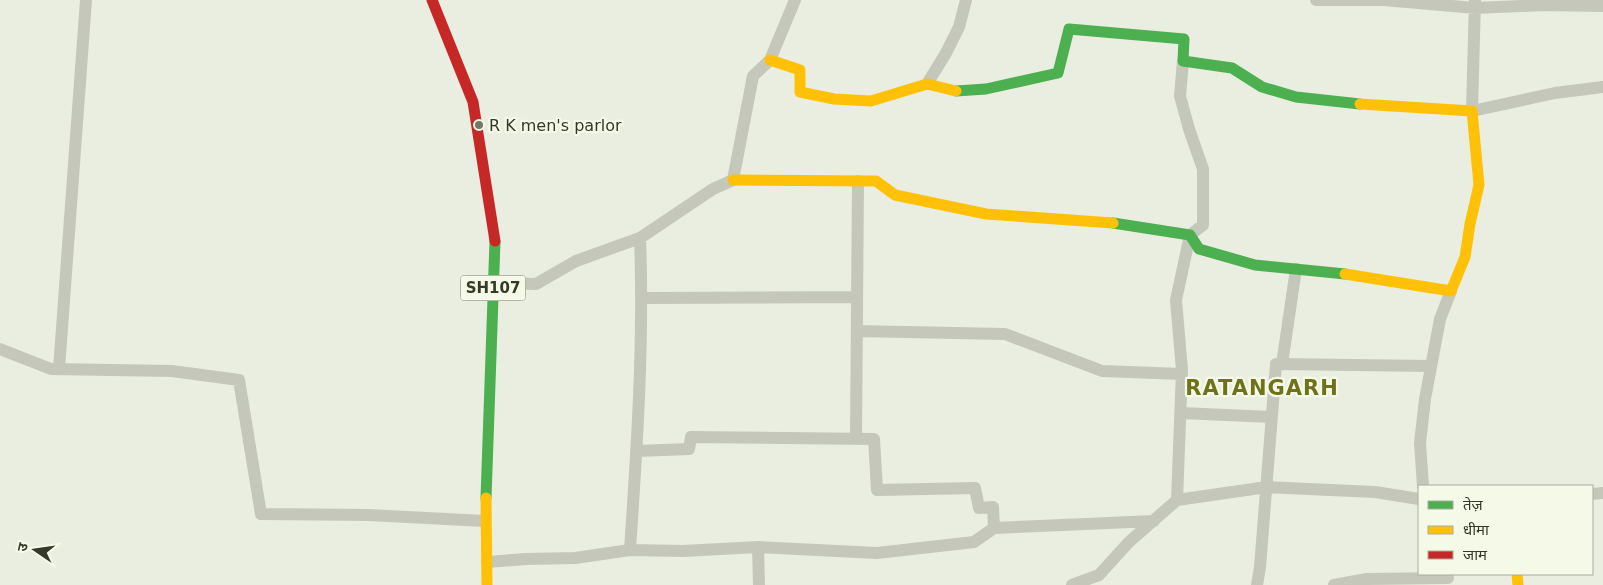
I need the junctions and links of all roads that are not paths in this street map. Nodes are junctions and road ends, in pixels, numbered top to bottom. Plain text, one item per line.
1 (86, 0) edge
2 (432, 0) edge
3 (795, 0) edge
4 (966, 0) edge
5 (1316, 0) edge
6 (1475, 4) edge
7 (1603, 6) edge
8 (770, 60) junction
9 (1182, 62) junction
10 (927, 84) junction
11 (1603, 87) edge
12 (1472, 111) junction
13 (733, 180) junction
14 (858, 181) junction
15 (1190, 235) junction
16 (640, 238) junction
17 (1296, 269) junction
18 (493, 283) junction
19 (1451, 290) junction
20 (857, 297) junction
21 (642, 298) junction
22 (857, 331) junction
23 (0, 349) edge
24 (1282, 364) junction
25 (1431, 366) junction
26 (59, 369) junction
27 (1182, 374) junction
28 (1180, 414) junction
29 (1271, 417) junction
30 (856, 439) junction
31 (637, 451) junction
32 (1423, 485) edge
33 (1266, 487) junction
34 (1418, 499) edge
35 (1177, 500) junction
36 (485, 520) junction
37 (1154, 520) junction
38 (994, 528) junction
39 (758, 547) junction
40 (630, 550) junction
41 (487, 562) junction
42 (1448, 579) edge
43 (487, 585) edge
44 (758, 585) edge
45 (1072, 585) edge
46 (1257, 585) edge
47 (1334, 585) edge

1 - 26 street
2 - 18 street, SH107
3 - 8 street
4 - 10 street
5 - 6 street
6 - 7 street
6 - 12 street
8 - 10 street
8 - 13 street
9 - 10 street
9 - 12 street
9 - 15 street
11 - 12 street
12 - 19 street
13 - 14 street
13 - 16 street
14 - 15 street
14 - 20 street
15 - 17 street
15 - 27 street
16 - 18 street
16 - 21 street
17 - 19 street
17 - 24 street
18 - 36 street, SH107
19 - 25 street
20 - 21 street
20 - 22 street
21 - 31 street
22 - 27 street
22 - 30 street
23 - 26 street
24 - 25 street
24 - 29 street
25 - 32 street
26 - 36 street
27 - 28 street
28 - 29 street
28 - 35 street
29 - 33 street
30 - 31 street
30 - 38 street
31 - 40 street
33 - 34 street
33 - 35 street
33 - 46 street
35 - 37 street
36 - 41 street, SH107
37 - 38 street
37 - 45 street
38 - 39 street
39 - 40 street
39 - 44 street
40 - 41 street
41 - 43 street, SH107
42 - 47 street

